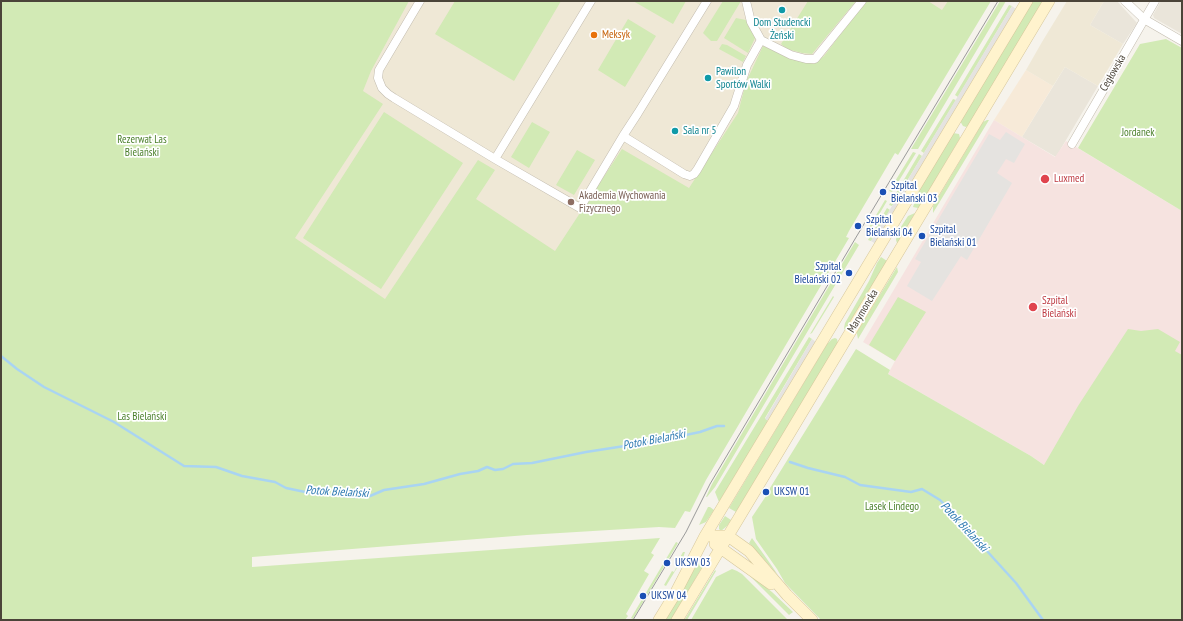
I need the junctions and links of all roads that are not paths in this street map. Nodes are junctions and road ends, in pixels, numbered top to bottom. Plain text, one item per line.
1 (420, 1) edge
2 (591, 1) edge
3 (707, 1) edge
4 (746, 1) edge
5 (862, 1) edge
6 (1026, 1) edge
7 (1049, 1) edge
8 (1125, 1) edge
9 (1155, 1) edge
10 (1144, 19) junction
11 (761, 40) junction
12 (1182, 40) edge
13 (952, 125) junction
14 (968, 134) junction
15 (623, 136) junction
16 (1072, 144) dead end
17 (495, 159) junction
18 (922, 212) junction
19 (897, 217) junction
20 (898, 252) junction
21 (705, 536) junction
22 (728, 536) junction
23 (721, 548) junction
24 (787, 595) junction
25 (659, 620) edge
26 (677, 620) edge
27 (812, 620) edge

1 - 17 street
2 - 17 street
3 - 15 street
4 - 11 street
5 - 11 street
6 - 13 main road, Marymoncka
7 - 14 main road, Marymoncka
8 - 10 street
9 - 10 street, Cegłowska
10 - 12 street
10 - 16 street, Cegłowska
11 - 15 street
13 - 14 main road
13 - 19 main road, Marymoncka
14 - 18 main road, Marymoncka
15 - 17 street
18 - 19 main road
18 - 20 main road, Marymoncka
19 - 20 main road
19 - 21 main road, Marymoncka
20 - 22 main road, Marymoncka
21 - 22 main road
21 - 23 main road
21 - 25 main road, Marymoncka
22 - 23 main road, Marymoncka
22 - 24 main road
23 - 24 main road
23 - 26 main road, Marymoncka
24 - 27 main road

